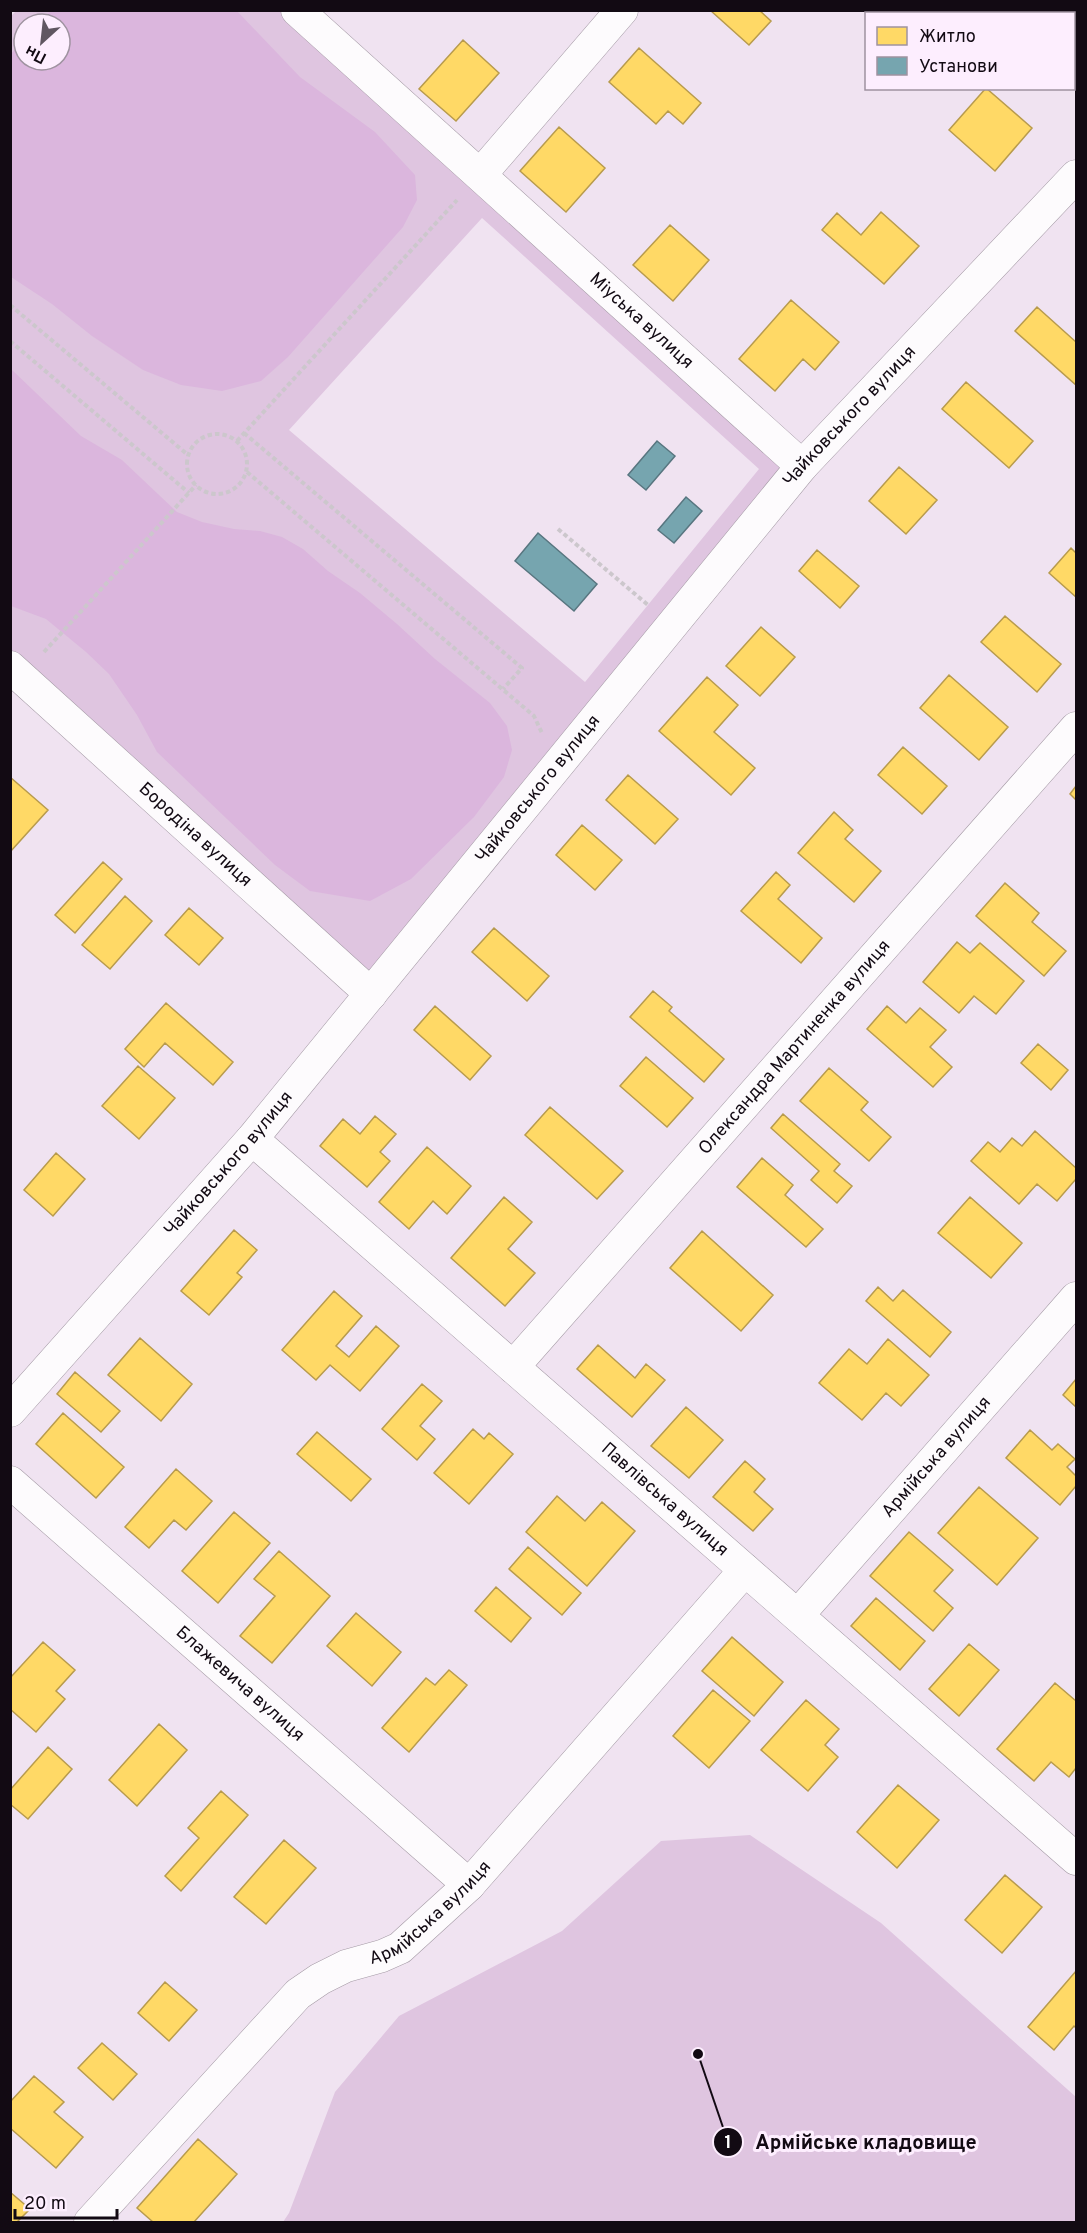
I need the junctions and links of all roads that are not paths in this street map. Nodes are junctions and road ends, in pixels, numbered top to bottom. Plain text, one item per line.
1 (297, 10) edge
2 (622, 10) edge
3 (481, 174) junction
4 (1077, 176) edge
5 (802, 466) junction
6 (14, 678) edge
7 (1077, 728) edge
8 (371, 994) junction
9 (252, 1139) junction
10 (1077, 1298) edge
11 (513, 1367) junction
12 (10, 1411) edge
13 (10, 1482) edge
14 (745, 1569) junction
15 (798, 1616) junction
16 (1071, 1844) edge
17 (469, 1885) junction
18 (104, 2218) edge

1 - 3 street, Міуська вулиця
2 - 3 street
3 - 5 street, Міуська вулиця
4 - 5 street, Чайковського вулиця
5 - 8 street, Чайковського вулиця
6 - 8 street, Бородіна вулиця
7 - 11 street, Олександра Мартиненка вулиця
8 - 9 street, Чайковського вулиця
9 - 11 street, Павлівська вулиця
9 - 12 street, Чайковського вулиця
10 - 15 street, Армійська вулиця
11 - 14 street, Павлівська вулиця
13 - 17 street, Блажевича вулиця
14 - 15 street, Павлівська вулиця
14 - 17 street, Армійська вулиця
15 - 16 street, Павлівська вулиця
17 - 18 street, Армійська вулиця

